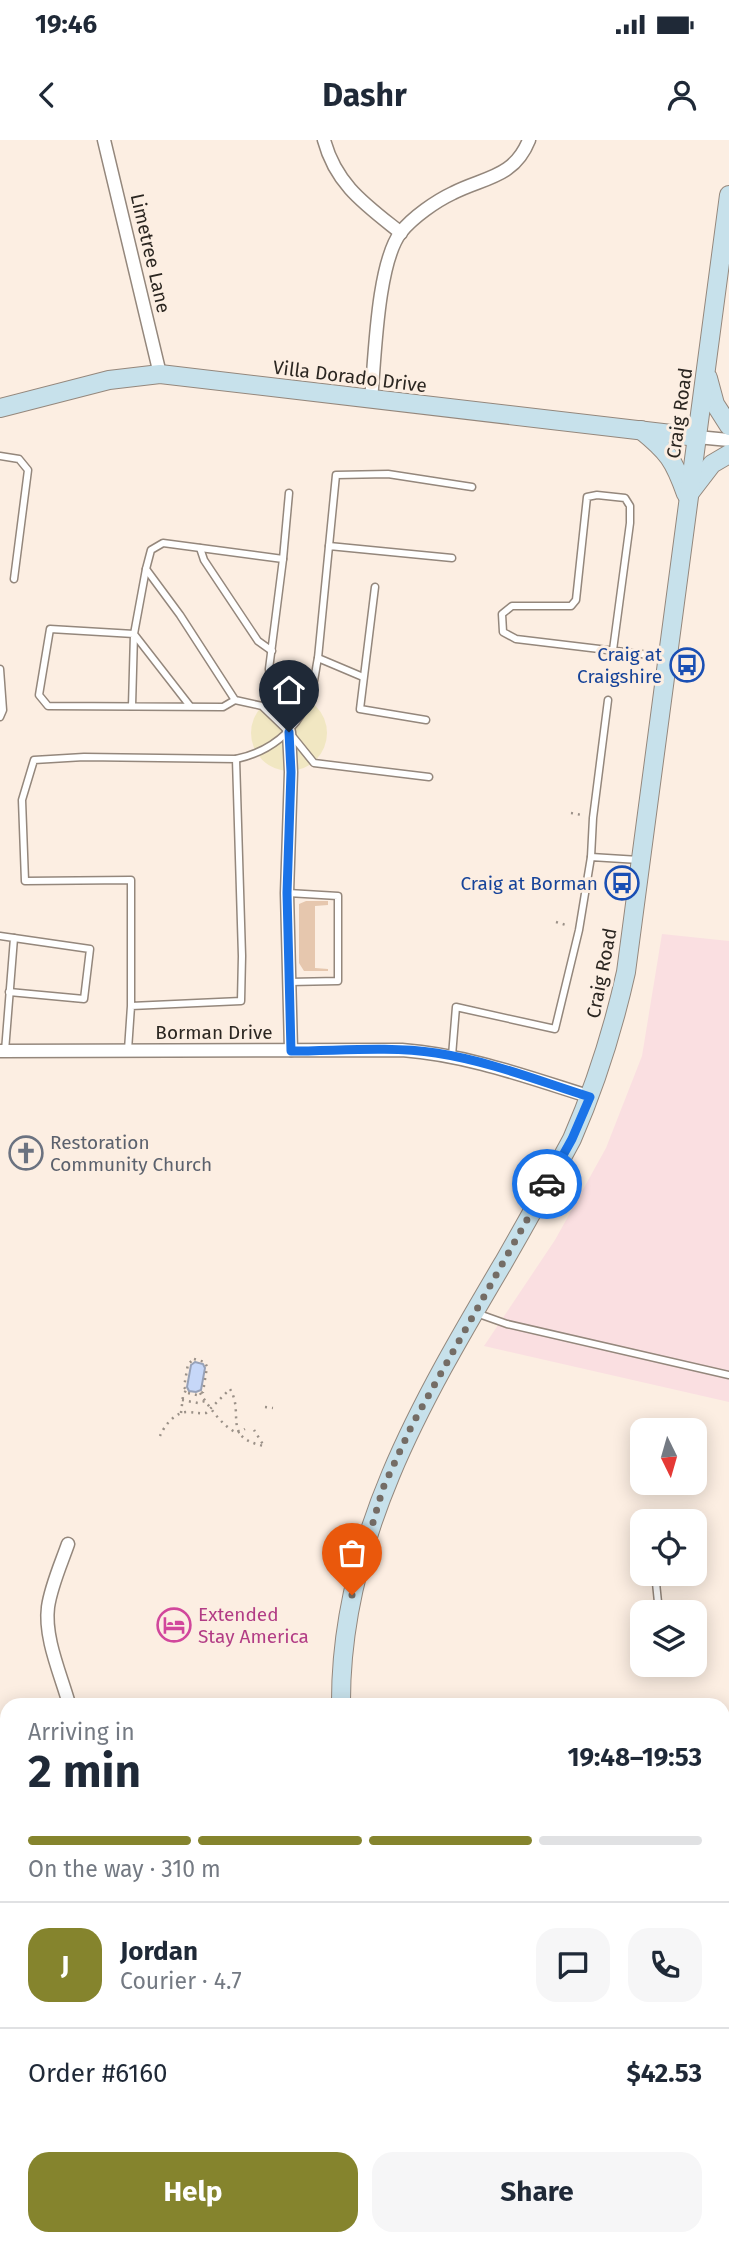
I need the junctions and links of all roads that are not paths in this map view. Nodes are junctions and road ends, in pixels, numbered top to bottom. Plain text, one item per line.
1 (104, 140) edge
2 (324, 140) edge
3 (529, 140) edge
4 (729, 195) edge
5 (401, 233) junction
6 (706, 372) junction
7 (160, 374) junction
8 (371, 400) junction
9 (0, 408) edge
10 (729, 426) edge
11 (641, 430) junction
12 (697, 437) junction
13 (729, 440) edge
14 (729, 454) edge
15 (0, 456) edge
16 (472, 487) dead end
17 (289, 493) dead end
18 (687, 496) junction
19 (329, 546) junction
20 (200, 548) junction
21 (452, 558) dead end
22 (284, 559) junction
23 (146, 569) junction
24 (14, 579) dead end
25 (375, 587) dead end
26 (134, 634) junction
27 (613, 650) junction
28 (272, 651) junction
29 (667, 657) junction
30 (318, 658) junction
31 (0, 669) edge
32 (363, 677) junction
33 (234, 700) junction
34 (608, 701) dead end
35 (132, 706) junction
36 (190, 706) junction
37 (0, 717) edge
38 (426, 720) dead end
39 (289, 732) junction
40 (236, 759) junction
41 (429, 776) dead end
42 (591, 857) junction
43 (641, 860) junction
44 (287, 893) junction
45 (0, 936) edge
46 (15, 938) junction
47 (289, 982) junction
48 (9, 992) junction
49 (131, 1006) junction
50 (3, 1051) edge
51 (291, 1051) junction
52 (128, 1052) junction
53 (452, 1056) junction
54 (590, 1097) junction
55 (474, 1313) junction
56 (729, 1375) edge
57 (68, 1544) dead end
58 (67, 1698) edge
59 (341, 1698) edge

1 - 7 street, Limetree Lane
2 - 5 street
3 - 5 street
4 - 6 main road, Craig Road
5 - 8 street
6 - 10 main road
6 - 12 main road, Craig Road
7 - 8 main road, Villa Dorado Drive
7 - 9 main road, Villa Dorado Drive
8 - 11 main road, Villa Dorado Drive
11 - 12 main road, Villa Dorado Drive
11 - 18 main road
12 - 13 street
12 - 18 main road, Craig Road
14 - 18 main road
15 - 24 lane
16 - 19 lane
17 - 22 lane
18 - 29 main road, Craig Road
19 - 21 lane
19 - 30 lane
20 - 22 lane
20 - 23 lane
20 - 28 lane
22 - 28 lane
23 - 26 lane
23 - 33 lane
25 - 32 lane
26 - 35 lane
26 - 35 lane
26 - 36 lane
27 - 27 lane
27 - 29 lane
28 - 39 lane
29 - 43 main road, Craig Road
30 - 32 lane
30 - 39 lane
31 - 37 lane
32 - 38 lane
33 - 36 lane
33 - 39 lane
34 - 42 lane
35 - 36 lane
39 - 40 lane
39 - 41 lane
39 - 44 street
40 - 49 lane
40 - 49 lane
42 - 43 lane
42 - 53 lane
43 - 54 main road, Craig Road
44 - 47 street
44 - 47 lane
45 - 46 lane
46 - 48 lane
46 - 48 lane
47 - 51 street
48 - 50 lane
49 - 52 lane
50 - 52 street, Borman Drive
51 - 52 street, Borman Drive
51 - 53 street, Borman Drive
53 - 54 street, Borman Drive
54 - 55 main road, Craig Road
55 - 56 lane
55 - 59 main road, Craig Road
57 - 58 street

